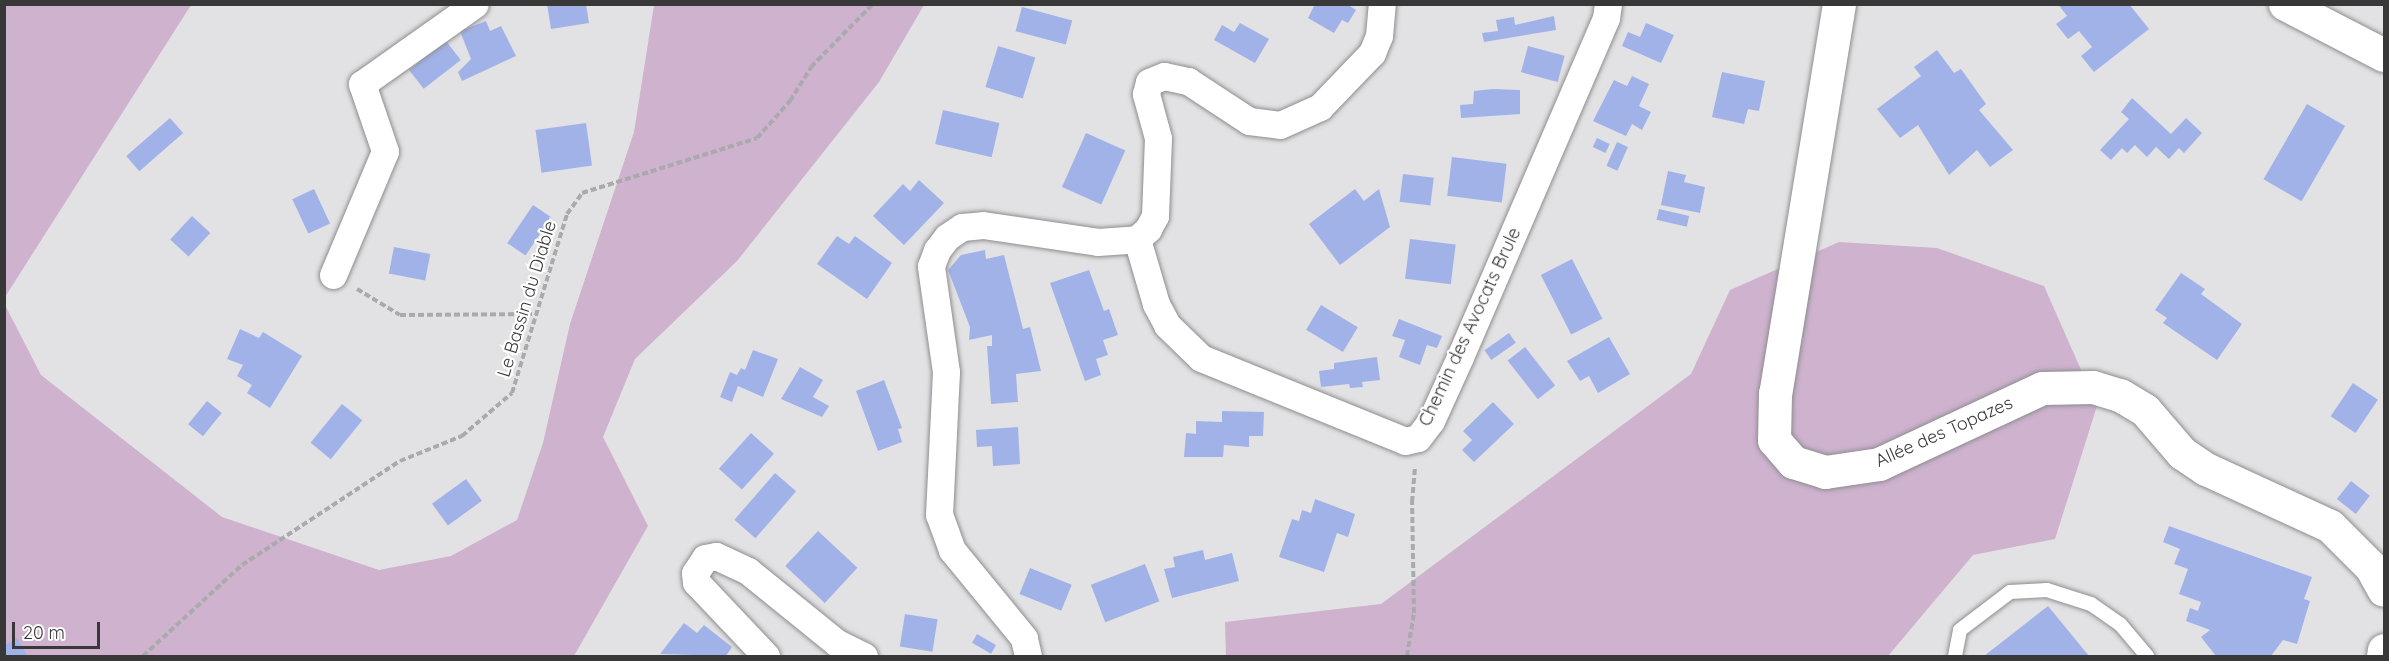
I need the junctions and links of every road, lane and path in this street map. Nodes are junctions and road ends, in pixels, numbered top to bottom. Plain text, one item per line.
1 (475, 4) edge
2 (873, 4) edge
3 (1382, 4) edge
4 (1608, 4) edge
5 (1839, 4) edge
6 (2285, 4) edge
7 (2383, 59) edge
8 (1137, 239) junction
9 (333, 275) joint
10 (536, 314) junction
11 (1411, 439) junction
12 (2385, 590) edge
13 (2385, 650) edge
14 (143, 657) edge
15 (766, 657) edge
16 (864, 657) edge
17 (1028, 657) edge
18 (1407, 657) edge
19 (1955, 657) edge
20 (2147, 657) edge
21 (2383, 657) edge

1 - 9 street
2 - 10 path, Le Bassin du Diable
3 - 8 street
4 - 11 street, Chemin des Avocats Brule
5 - 12 main road, Allée des Topazes
6 - 7 main road
8 - 11 street, Chemin des Avocats Brule
8 - 17 street
9 - 10 path
10 - 14 path, Le Bassin du Diable
11 - 18 path
13 - 21 main road
15 - 16 street
19 - 20 lane

